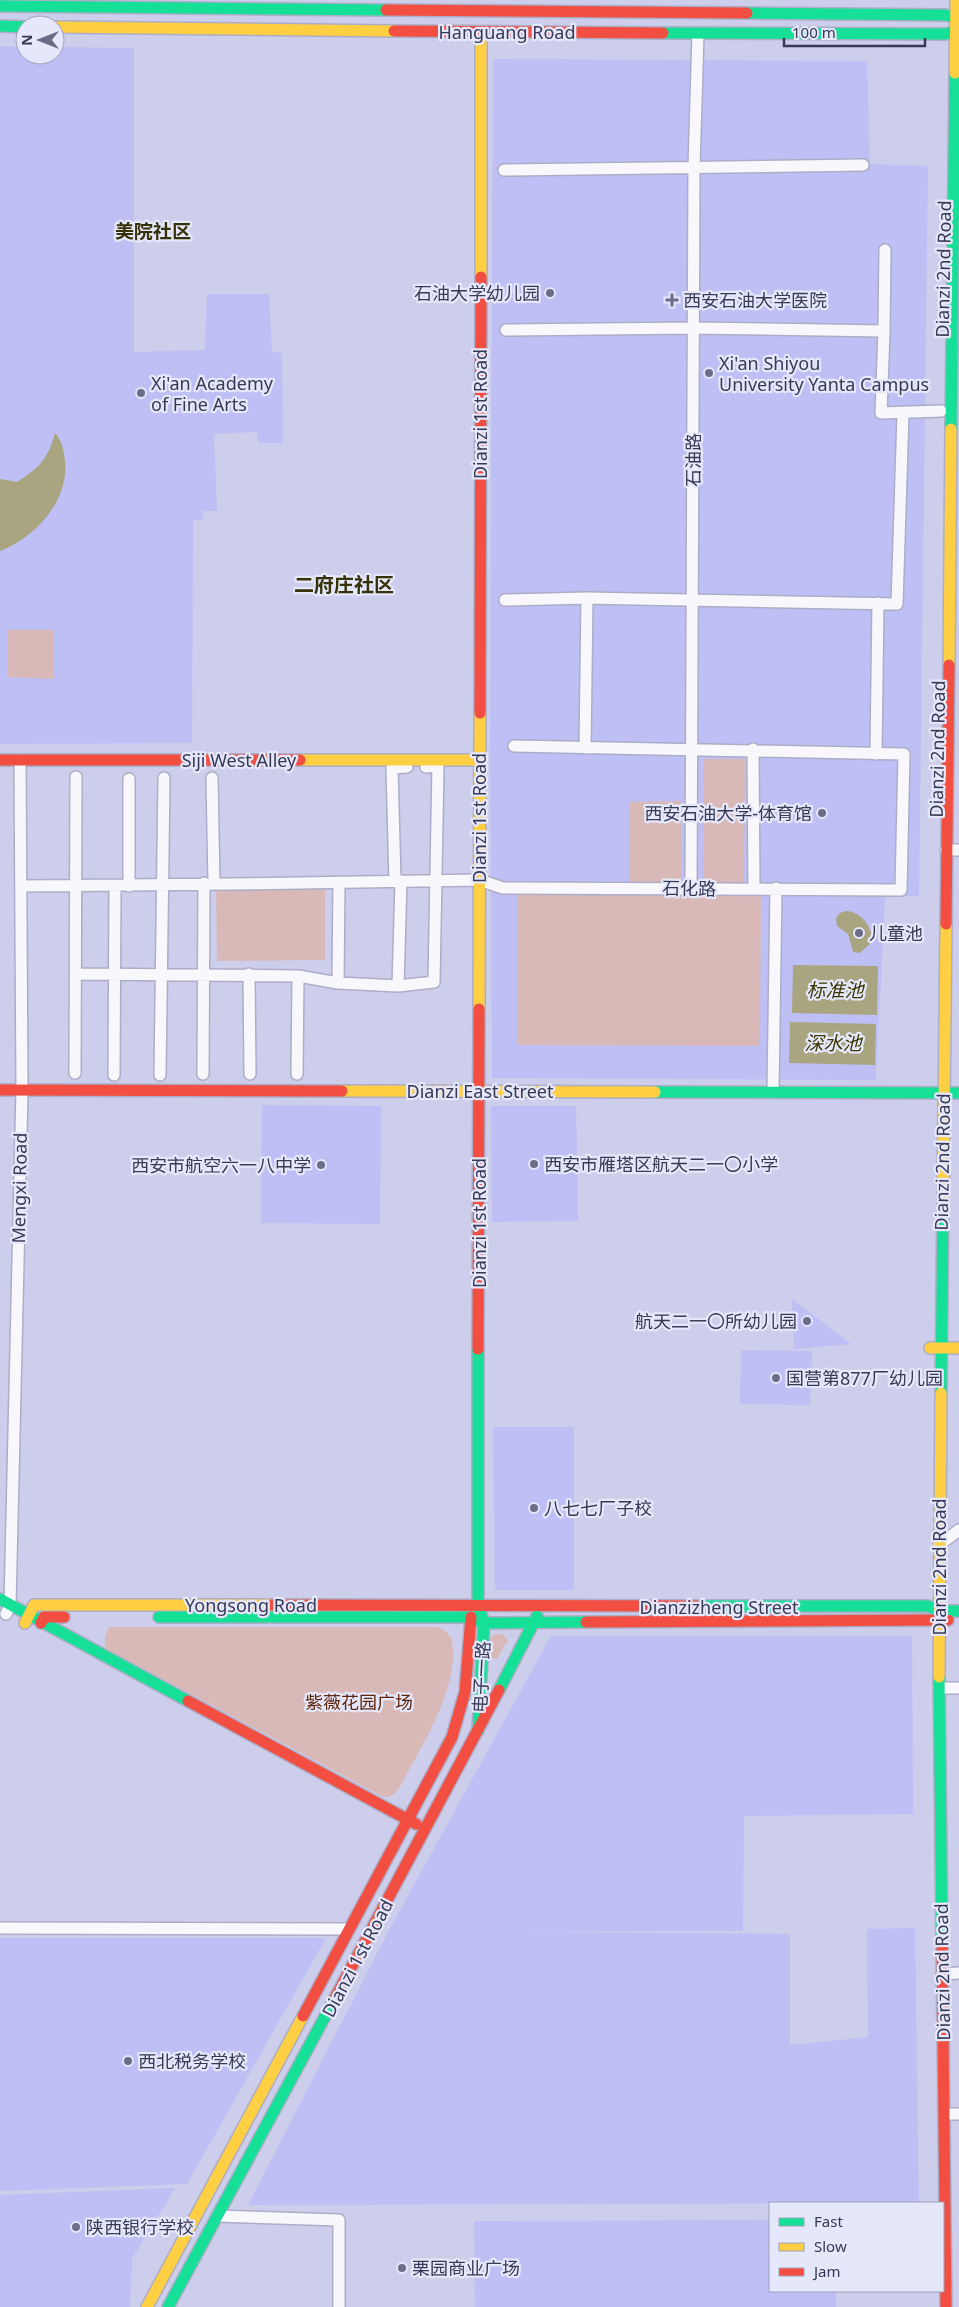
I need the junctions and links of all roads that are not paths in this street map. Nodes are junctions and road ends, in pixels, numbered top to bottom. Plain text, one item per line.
1 (945, 0) edge
2 (956, 0) edge
3 (0, 6) edge
4 (534, 6) edge
5 (953, 17) edge
6 (0, 26) edge
7 (15, 26) edge
8 (65, 27) edge
9 (481, 32) junction
10 (953, 32) edge
11 (698, 34) junction
12 (863, 165) dead end
13 (694, 167) junction
14 (504, 170) dead end
15 (885, 250) dead end
16 (693, 328) junction
17 (506, 330) dead end
18 (884, 331) junction
19 (941, 411) junction
20 (902, 414) junction
21 (950, 473) edge
22 (954, 544) edge
23 (587, 598) junction
24 (692, 599) junction
25 (505, 600) dead end
26 (878, 603) junction
27 (947, 743) junction
28 (959, 743) edge
29 (514, 746) dead end
30 (585, 748) junction
31 (753, 749) junction
32 (692, 750) junction
33 (876, 754) junction
34 (0, 760) edge
35 (20, 760) junction
36 (478, 760) junction
37 (76, 777) dead end
38 (164, 778) dead end
39 (212, 778) dead end
40 (129, 779) dead end
41 (946, 850) junction
42 (959, 850) edge
43 (479, 880) junction
44 (398, 881) junction
45 (435, 881) junction
46 (339, 882) junction
47 (209, 883) junction
48 (162, 884) junction
49 (22, 886) junction
50 (75, 886) junction
51 (115, 886) junction
52 (129, 886) junction
53 (691, 887) junction
54 (776, 888) junction
55 (754, 889) junction
56 (114, 973) junction
57 (76, 974) junction
58 (161, 974) junction
59 (205, 974) junction
60 (249, 974) junction
61 (298, 976) junction
62 (338, 983) junction
63 (398, 986) junction
64 (75, 1073) dead end
65 (203, 1074) dead end
66 (250, 1074) dead end
67 (297, 1074) dead end
68 (114, 1075) dead end
69 (160, 1075) dead end
70 (0, 1090) edge
71 (22, 1090) junction
72 (480, 1091) junction
73 (774, 1091) junction
74 (938, 1093) junction
75 (959, 1093) edge
76 (935, 1348) junction
77 (959, 1348) edge
78 (959, 1530) edge
79 (939, 1545) junction
80 (478, 1605) junction
81 (4, 1607) edge
82 (541, 1607) junction
83 (959, 1611) edge
84 (933, 1614) junction
85 (471, 1617) junction
86 (27, 1619) junction
87 (959, 1620) edge
88 (41, 1623) junction
89 (484, 1623) junction
90 (533, 1623) junction
91 (939, 1688) junction
92 (959, 1688) edge
93 (478, 1731) junction
94 (408, 1820) junction
95 (426, 1829) junction
96 (0, 1928) edge
97 (348, 1929) junction
98 (942, 1974) junction
99 (959, 1974) edge
100 (944, 2114) junction
101 (959, 2114) edge
102 (936, 2202) edge
103 (217, 2216) junction
104 (937, 2292) edge
105 (147, 2307) edge
106 (168, 2307) edge
107 (339, 2307) edge
108 (937, 2307) edge
109 (946, 2307) edge

1 - 5 main road
2 - 5 main road
3 - 4 main road, Hanguang Road
4 - 5 main road, Hanguang Road
5 - 10 main road, Dianzi 2nd Road
6 - 7 main road
8 - 9 main road, Hanguang Road
9 - 11 main road, Hanguang Road
9 - 36 main road, Dianzi 1st Road
10 - 11 main road, Hanguang Road
10 - 19 main road, Dianzi 2nd Road
10 - 21 main road, Dianzi 2nd Road
11 - 13 street, 石油路
12 - 13 street
13 - 14 street
13 - 16 street, 石油路
15 - 18 street
16 - 17 street
16 - 18 street
16 - 24 street, 石油路
18 - 20 street
19 - 20 street
19 - 21 main road, Dianzi 2nd Road
20 - 26 street
21 - 22 main road, Dianzi 2nd Road
21 - 74 main road, Dianzi 2nd Road
22 - 27 main road, Dianzi 2nd Road
23 - 24 street
23 - 25 street
23 - 30 street
24 - 26 street
24 - 32 street, 石油路
26 - 33 street
27 - 28 street
27 - 41 main road, Dianzi 2nd Road
29 - 30 street
30 - 32 street
31 - 32 street
31 - 33 street
31 - 55 street
32 - 53 street, 石油路
33 - 54 street, 石化路
34 - 35 main road, Siji West Alley
35 - 36 main road, Siji West Alley
35 - 49 street, Mengxi Road
36 - 43 main road, Dianzi 1st Road
37 - 50 street
38 - 48 street
39 - 47 street
40 - 52 street
41 - 42 street
41 - 74 main road, Dianzi 2nd Road
43 - 45 street, 石化路
43 - 53 street, 石化路
43 - 72 main road, Dianzi 1st Road
44 - 45 street, 石化路
44 - 45 street
44 - 46 street, 石化路
44 - 63 street
45 - 63 street
46 - 47 street, 石化路
46 - 62 street
47 - 48 street, 石化路
47 - 59 street
48 - 52 street, 石化路
48 - 58 street
49 - 50 street, 石化路
49 - 71 street, Mengxi Road
50 - 51 street, 石化路
50 - 57 street
51 - 52 street, 石化路
51 - 56 street
53 - 55 street, 石化路
54 - 55 street, 石化路
54 - 73 street
56 - 57 street
56 - 58 street
56 - 68 street
57 - 64 street
58 - 59 street
58 - 69 street
59 - 60 street
59 - 65 street
60 - 61 street
60 - 66 street
61 - 62 street
61 - 67 street
62 - 63 street
70 - 71 main road, Dianzi East Street
71 - 72 main road, Dianzi East Street
71 - 81 street, Mengxi Road
72 - 73 main road, Dianzi East Street
72 - 80 main road, Dianzi 1st Road
73 - 74 main road, Dianzi East Street
74 - 75 main road, Dianzi East Street
74 - 76 main road, Dianzi 2nd Road
76 - 77 main road
76 - 79 main road, Dianzi 2nd Road
76 - 84 main road, Dianzi 2nd Road
78 - 79 street
79 - 84 main road, Dianzi 2nd Road
80 - 82 main road, Dianzizheng Street
80 - 85 main road
80 - 86 main road, Yongsong Road
80 - 89 main road
81 - 86 main road
82 - 84 main road, Dianzizheng Street
82 - 90 main road, Dianzi 1st Road
83 - 84 main road, Dianzizheng Street
84 - 87 main road, Dianzizheng Street
84 - 90 main road, Dianzizheng Street
84 - 91 main road, Dianzi 2nd Road
84 - 102 main road, Dianzi 2nd Road
85 - 88 main road, Yongsong Road
85 - 89 main road
85 - 94 main road, Dianzi 1st Road
86 - 88 main road
88 - 94 main road
89 - 90 main road, Dianzizheng Street
89 - 93 main road, 电子一路
90 - 93 main road, Dianzi 1st Road
91 - 92 street
91 - 98 main road, Dianzi 2nd Road
93 - 95 main road, Dianzi 1st Road
94 - 95 main road
94 - 97 main road, Dianzi 1st Road
95 - 103 main road, Dianzi 1st Road
96 - 97 street
97 - 105 main road, Dianzi 1st Road
98 - 99 street
98 - 100 main road, Dianzi 2nd Road
100 - 101 street
100 - 109 main road, Dianzi 2nd Road
103 - 106 main road, Dianzi 1st Road
103 - 107 street
104 - 108 main road

